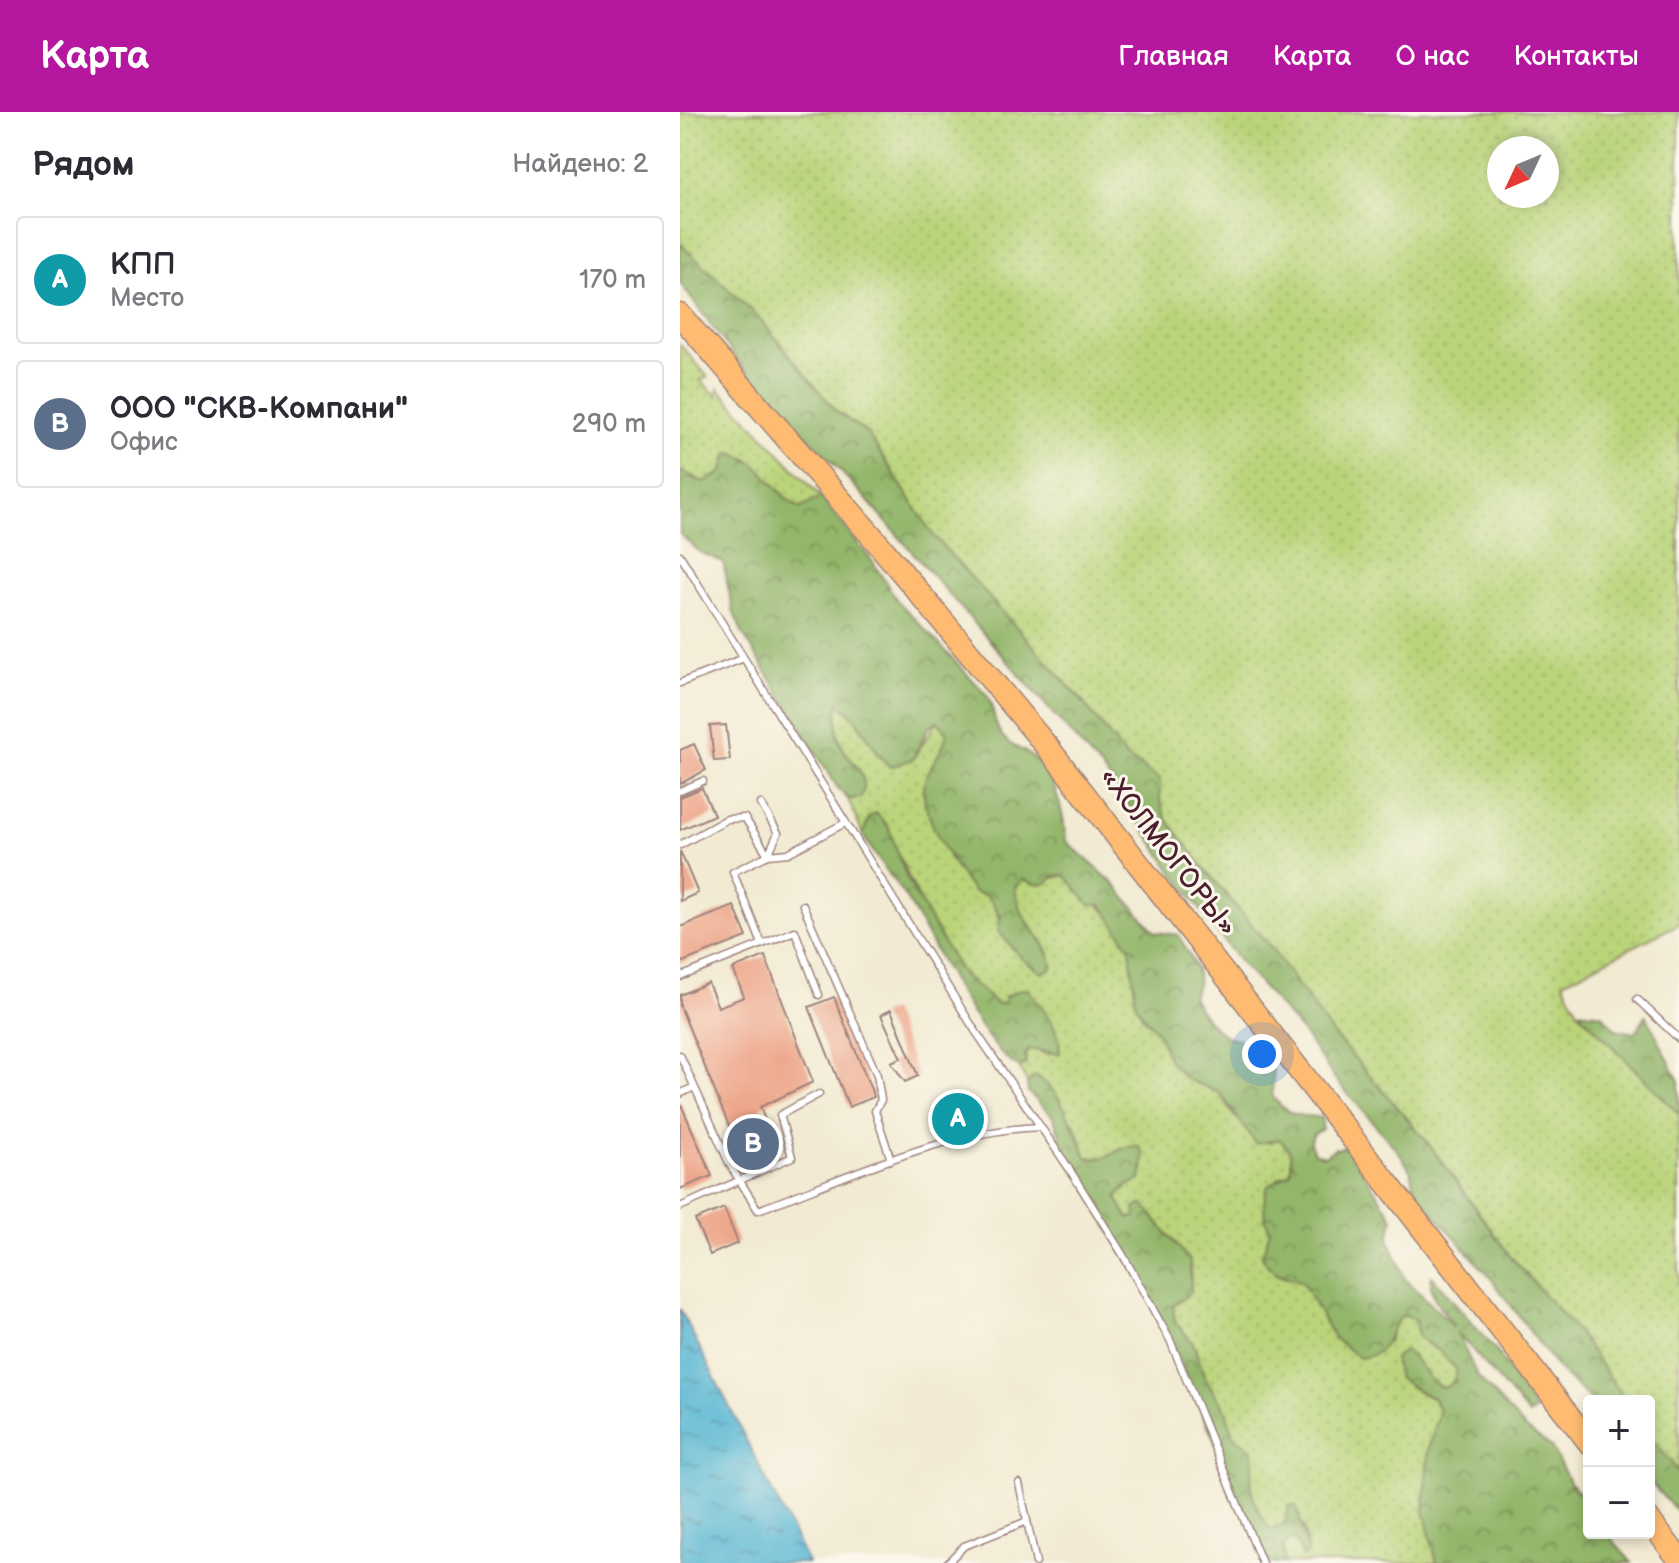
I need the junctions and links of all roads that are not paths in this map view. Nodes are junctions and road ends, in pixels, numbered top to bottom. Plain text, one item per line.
1 (680, 315) edge
2 (681, 558) edge
3 (744, 658) junction
4 (680, 683) edge
5 (703, 781) dead end
6 (680, 791) edge
7 (761, 804) dead end
8 (845, 823) junction
9 (680, 845) edge
10 (768, 855) junction
11 (803, 905) dead end
12 (762, 944) junction
13 (680, 977) edge
14 (819, 995) dead end
15 (1637, 999) dead end
16 (1679, 1039) edge
17 (680, 1055) edge
18 (694, 1087) junction
19 (680, 1094) edge
20 (819, 1094) dead end
21 (1041, 1127) junction
22 (891, 1160) junction
23 (739, 1179) junction
24 (680, 1207) edge
25 (1583, 1434) edge
26 (1019, 1483) dead end
27 (1025, 1522) dead end
28 (1655, 1528) edge
29 (1679, 1559) edge
30 (947, 1563) edge
31 (1036, 1563) edge
32 (1262, 1563) edge

1 - 25 highway, «ХОЛМОГОРЫ»
2 - 3 lane
3 - 4 lane
3 - 8 lane
5 - 6 lane
7 - 10 lane
8 - 10 lane
8 - 21 lane
9 - 10 lane
10 - 12 lane
11 - 22 lane
12 - 13 lane
12 - 14 lane
15 - 16 lane
17 - 18 lane
18 - 19 lane
18 - 23 lane
20 - 23 lane
21 - 22 lane
21 - 32 lane
22 - 23 lane
23 - 24 lane
26 - 31 lane
27 - 30 lane
28 - 29 highway

